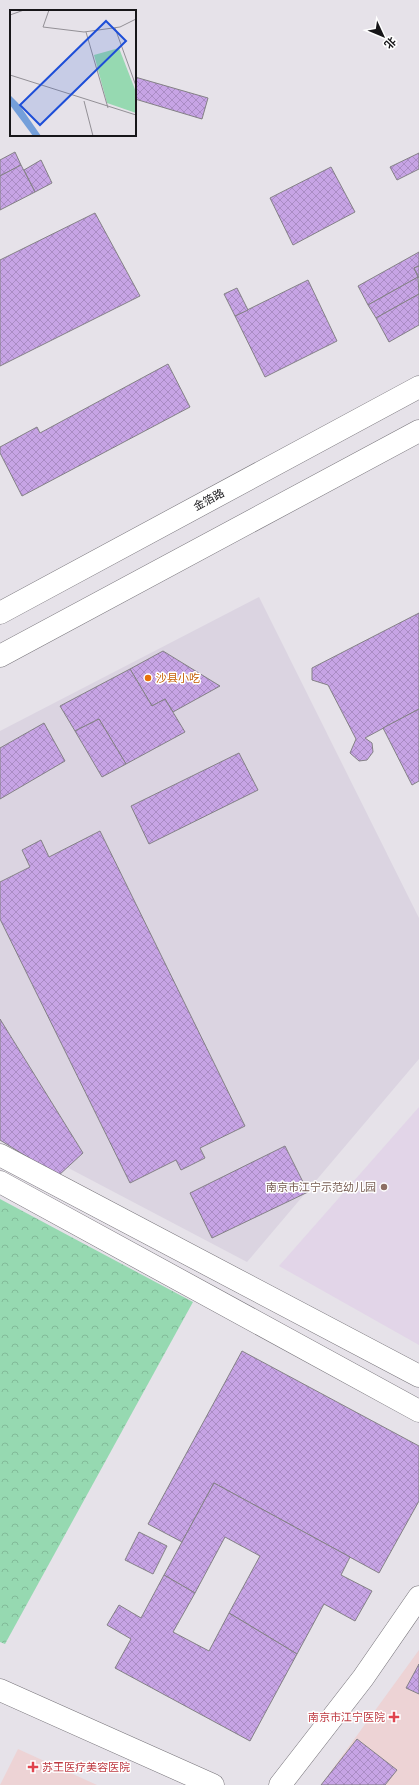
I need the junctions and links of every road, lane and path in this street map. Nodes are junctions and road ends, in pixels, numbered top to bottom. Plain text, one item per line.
1 (419, 387) edge
2 (419, 431) edge
3 (0, 613) edge
4 (0, 656) edge
5 (0, 1155) edge
6 (0, 1182) edge
7 (419, 1376) edge
8 (419, 1410) edge
9 (419, 1597) edge
10 (0, 1690) edge
11 (213, 1785) edge
12 (280, 1785) edge

1 - 3 street, 金箔路
2 - 4 street
5 - 7 street
6 - 8 street
9 - 12 street
10 - 11 street

